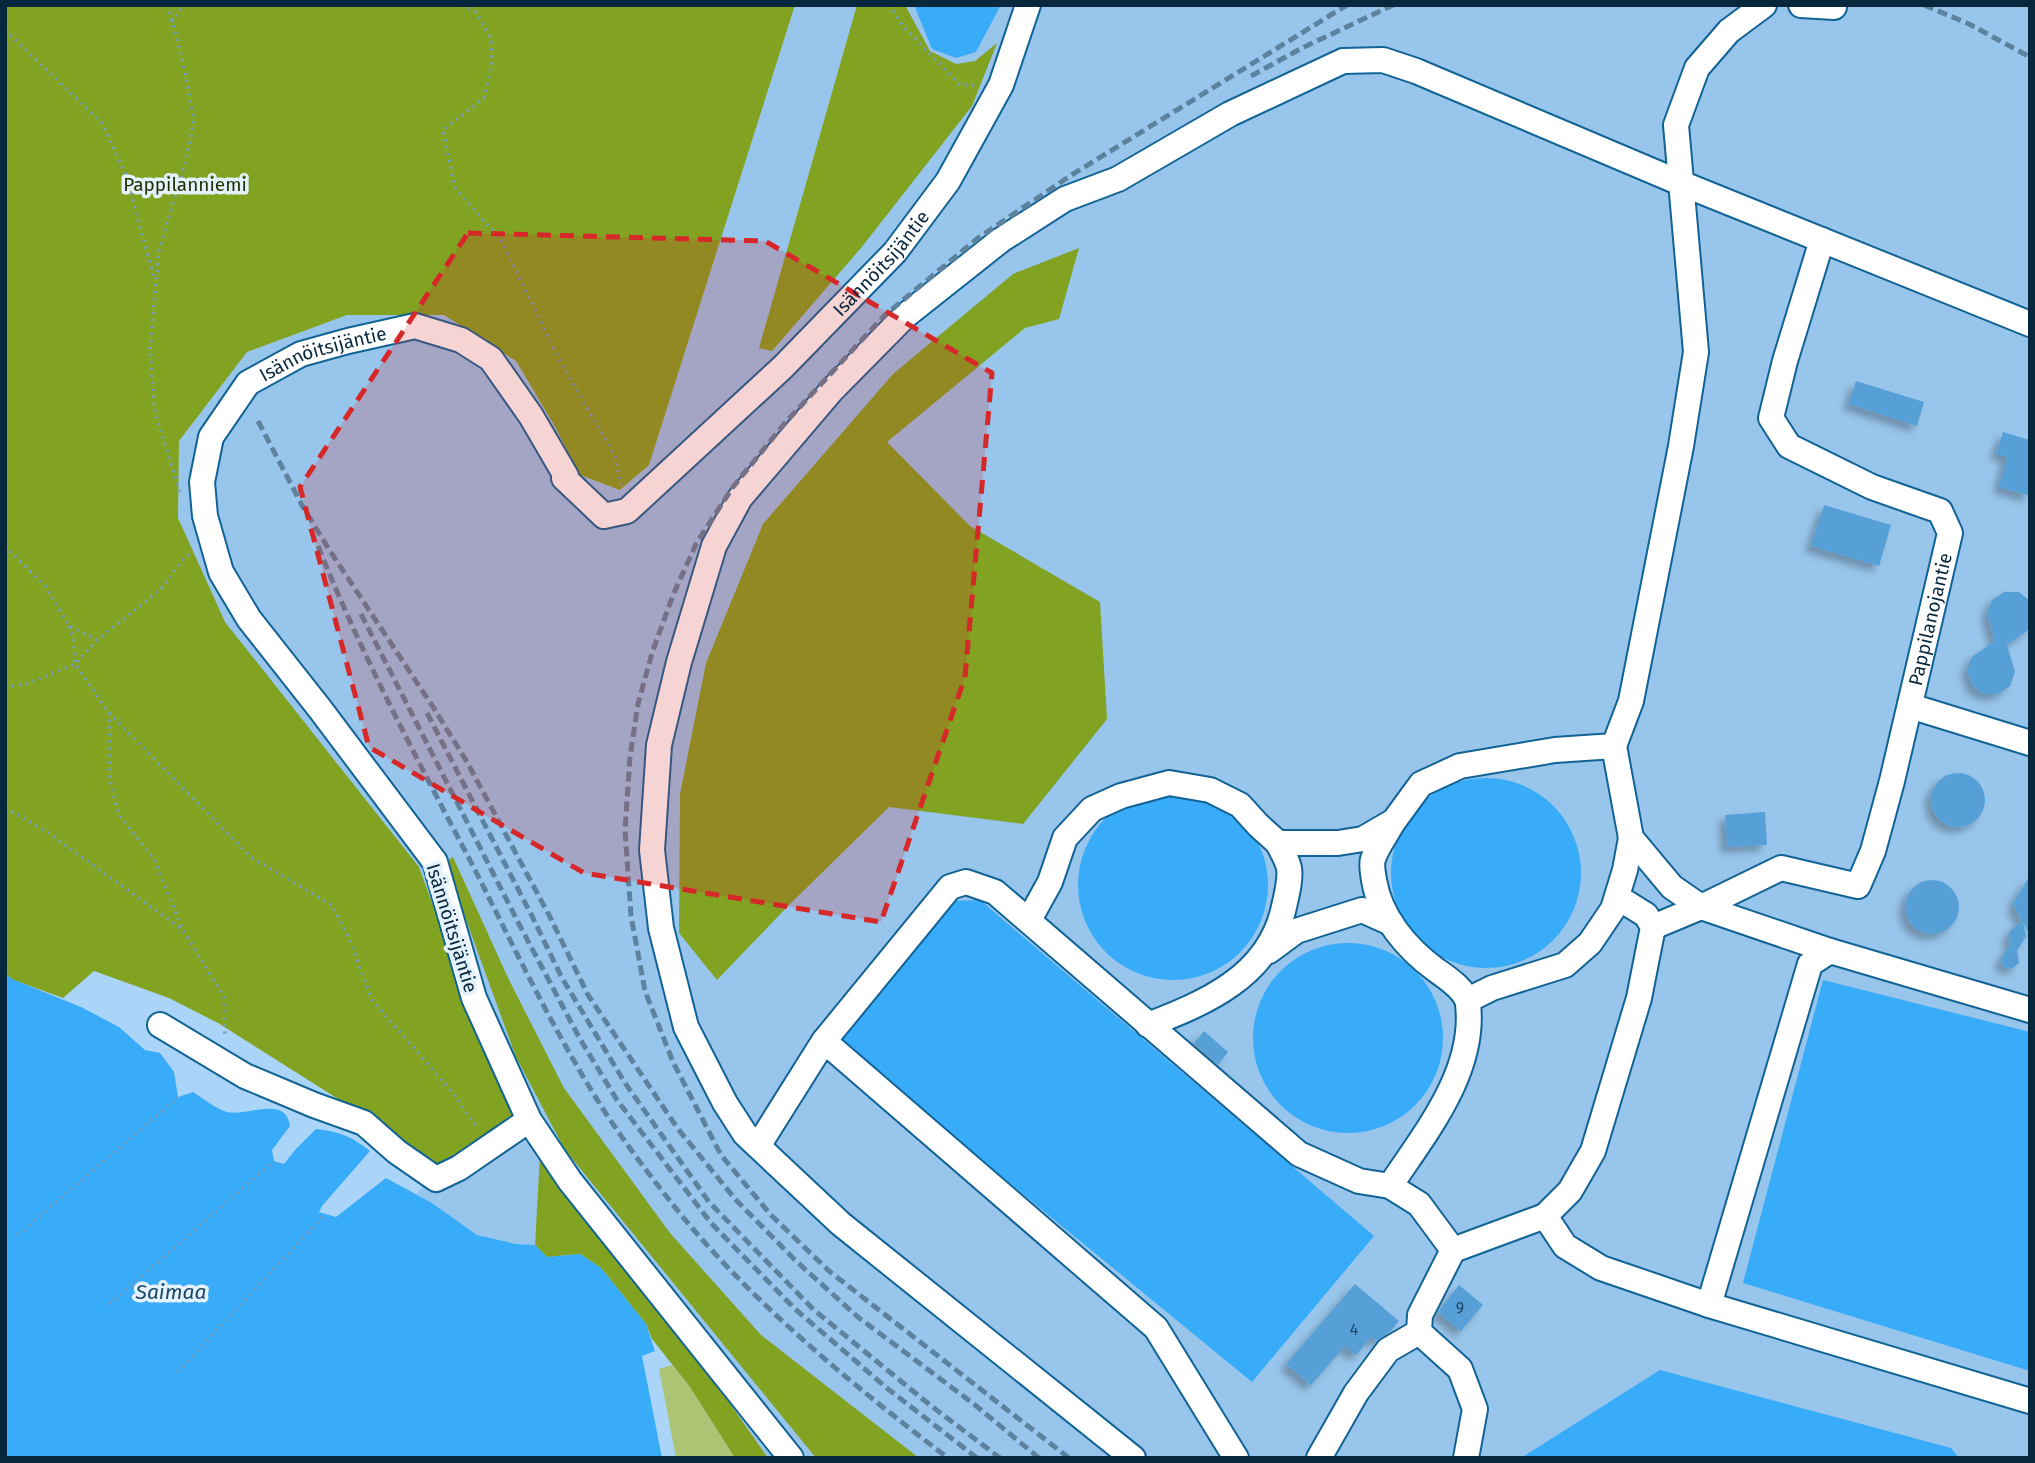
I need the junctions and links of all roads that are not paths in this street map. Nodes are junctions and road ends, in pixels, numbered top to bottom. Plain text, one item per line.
1 (1028, 5) edge
2 (1764, 5) edge
3 (1801, 5) edge
4 (1834, 6) edge
5 (1683, 184) junction
6 (1822, 240) junction
7 (2030, 324) edge
8 (1910, 706) junction
9 (2030, 743) edge
10 (1614, 746) junction
11 (1394, 821) junction
12 (1631, 838) junction
13 (1278, 843) junction
14 (1617, 897) junction
15 (1701, 908) junction
16 (1029, 920) junction
17 (1391, 923) junction
18 (1653, 927) junction
19 (1830, 951) junction
20 (1263, 956) junction
21 (1468, 1000) junction
22 (2030, 1010) edge
23 (160, 1025) dead end
24 (1148, 1025) junction
25 (824, 1041) junction
26 (529, 1121) junction
27 (758, 1146) junction
28 (1390, 1186) junction
29 (1545, 1216) junction
30 (1453, 1250) junction
31 (1709, 1305) junction
32 (1419, 1332) junction
33 (2030, 1401) edge
34 (791, 1458) edge
35 (1133, 1458) edge
36 (1236, 1458) edge
37 (1319, 1458) edge
38 (1466, 1458) edge

1 - 26 street, Isännöitsijäntie
2 - 5 street
3 - 4 street
5 - 6 street
5 - 10 street
5 - 27 street
6 - 7 street
6 - 8 street, Pappilanojantie
8 - 9 street
8 - 15 street, Pappilanojantie
10 - 11 street
10 - 12 street
11 - 13 street
11 - 17 street
12 - 14 street
12 - 15 street
13 - 16 street
13 - 20 street
14 - 18 street
14 - 21 street
15 - 18 street, Pappilanojantie
15 - 19 street
16 - 24 street
16 - 25 street
17 - 20 street
17 - 21 street
18 - 29 street
19 - 22 street
19 - 31 street
20 - 24 street
21 - 28 street
23 - 26 street
24 - 28 street
25 - 27 street
25 - 36 street
26 - 34 street, Isännöitsijäntie
27 - 35 street
28 - 30 street
29 - 30 street
29 - 31 street
30 - 32 street
31 - 33 street
32 - 37 street
32 - 38 street

